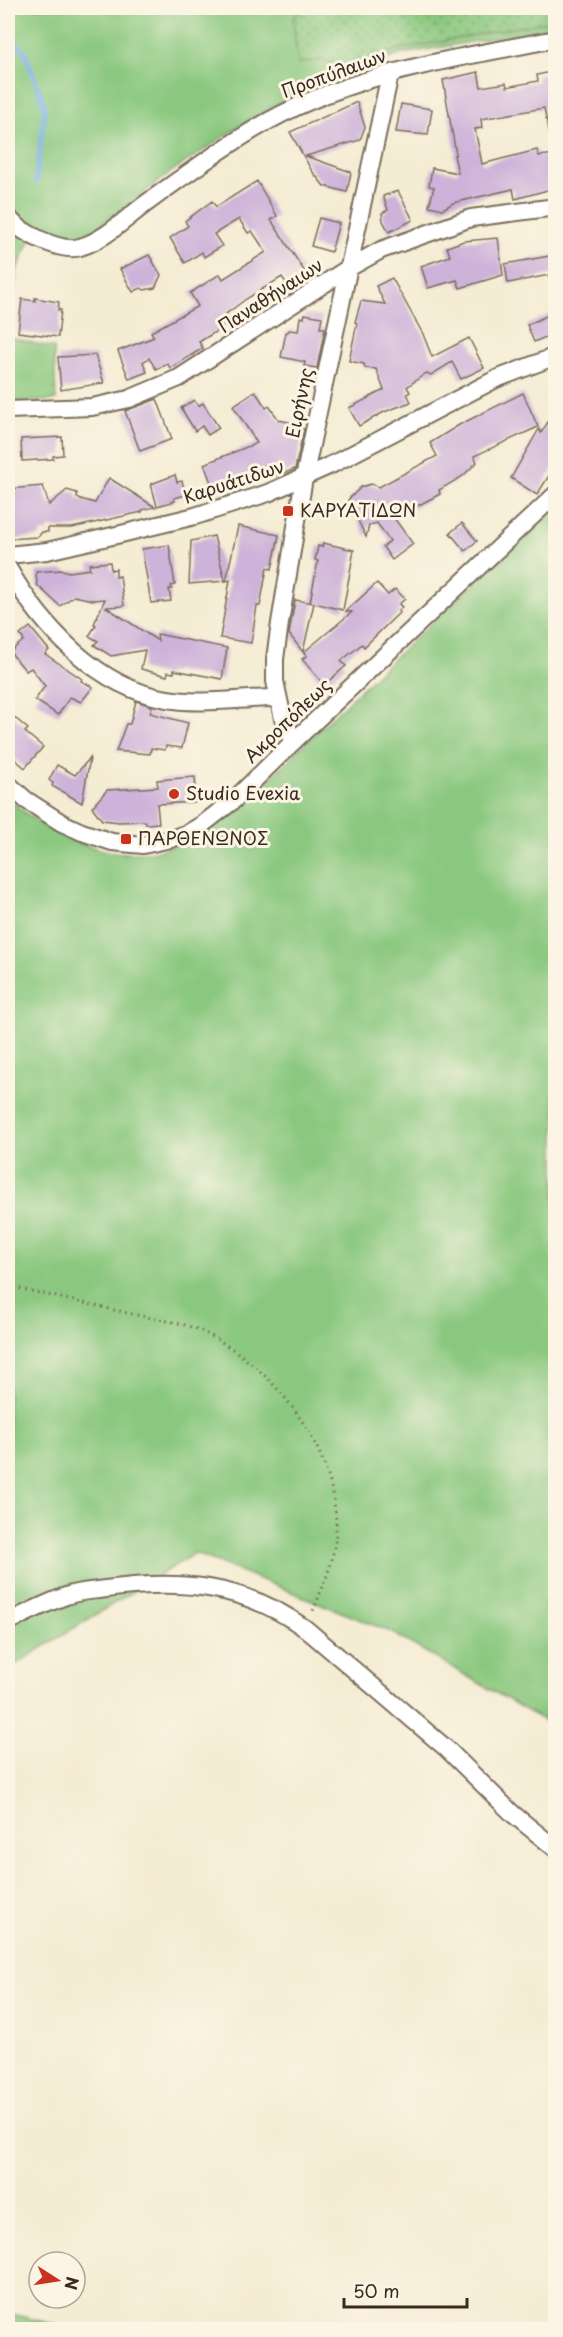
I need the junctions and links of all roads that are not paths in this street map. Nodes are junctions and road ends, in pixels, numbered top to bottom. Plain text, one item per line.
1 (555, 39) edge
2 (390, 74) junction
3 (555, 207) edge
4 (8, 217) edge
5 (347, 269) junction
6 (555, 356) edge
7 (8, 410) edge
8 (304, 478) junction
9 (555, 494) edge
10 (8, 555) edge
11 (8, 568) edge
12 (278, 698) junction
13 (294, 741) junction
14 (8, 784) edge
15 (8, 1622) edge
16 (555, 1849) edge

1 - 2 street, Προπύλαιων
2 - 4 street, Προπύλαιων
2 - 5 street, Ειρήνης
3 - 5 street, Παναθήναιων
5 - 7 street, Παναθήναιων
5 - 8 street, Ειρήνης
6 - 8 street, Καρυάτιδων
8 - 10 street, Καρυάτιδων
8 - 12 street, Ειρήνης
9 - 13 street, Ακροπόλεως
11 - 12 street
12 - 13 street, Ειρήνης
13 - 14 street, Ακροπόλεως
15 - 16 street

